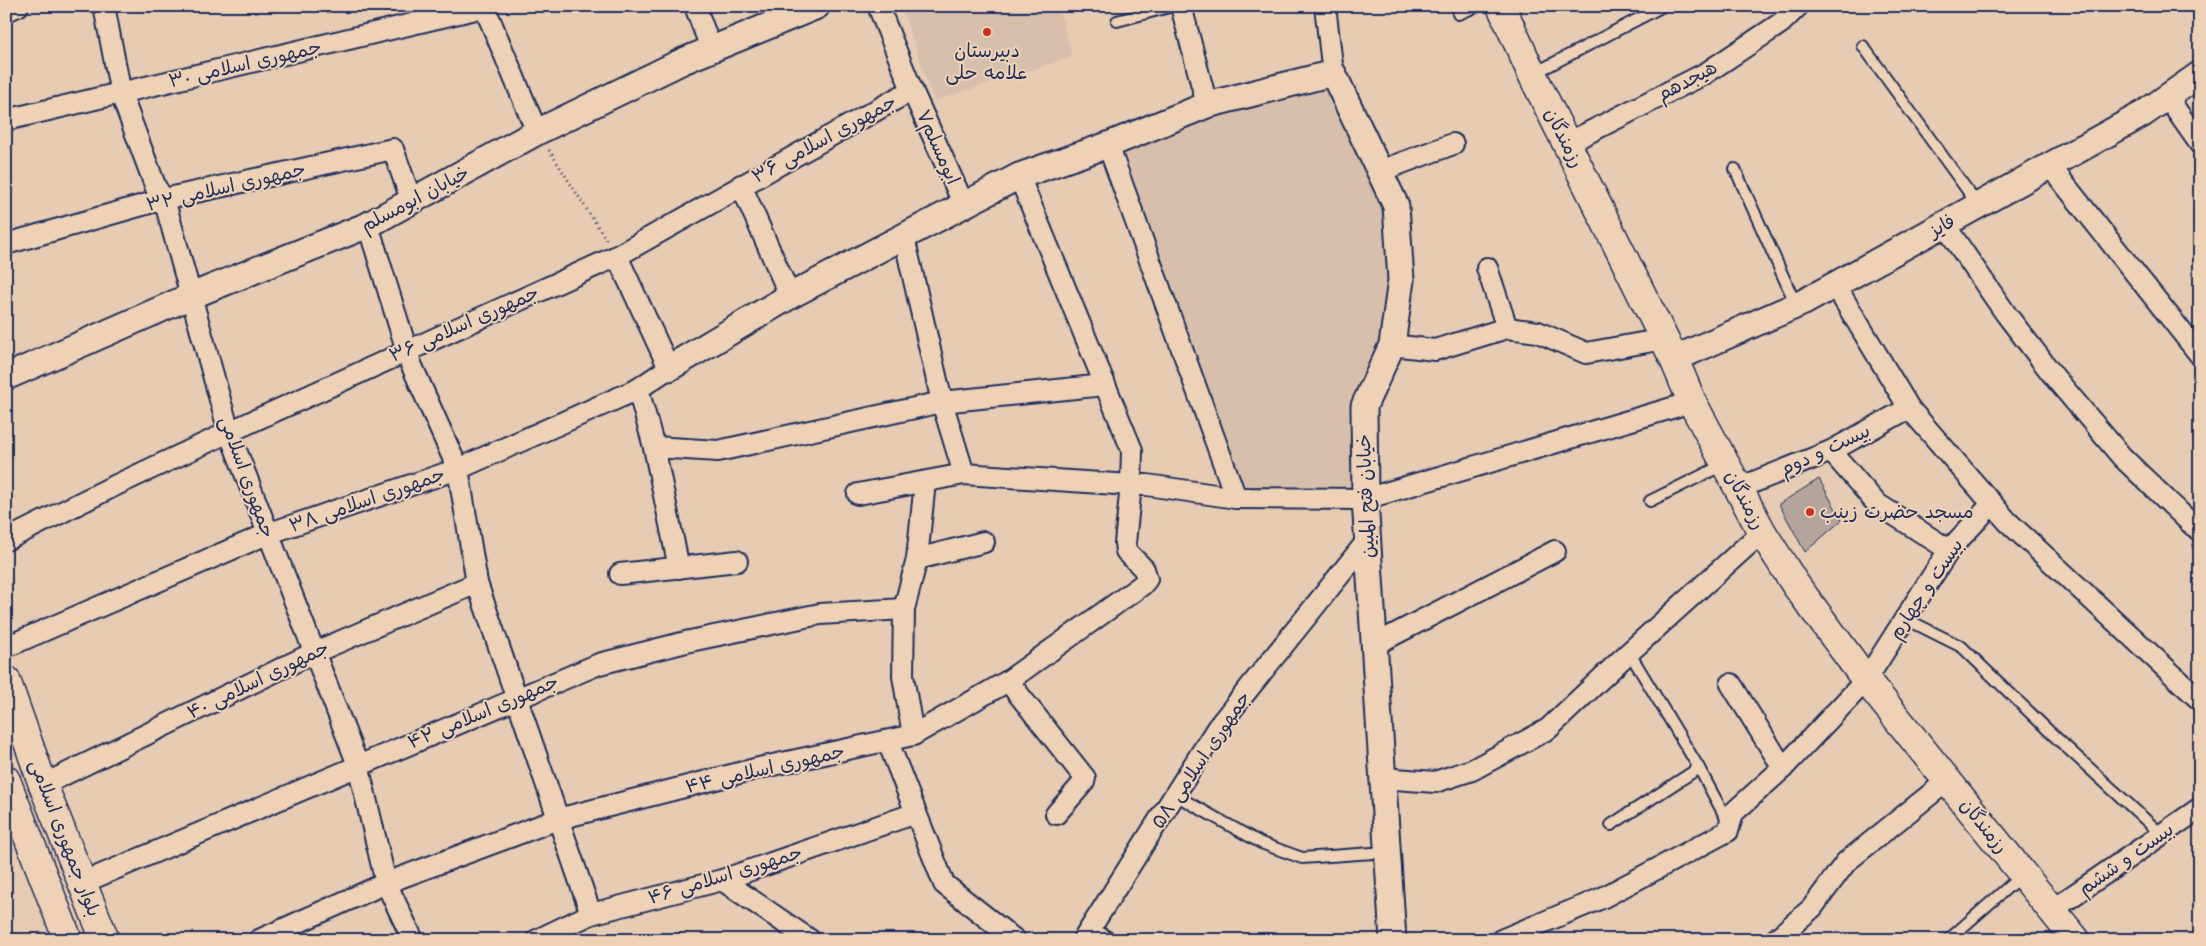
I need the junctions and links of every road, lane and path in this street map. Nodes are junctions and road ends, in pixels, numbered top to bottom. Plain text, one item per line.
1 (18, 6) edge
2 (104, 6) edge
3 (696, 6) edge
4 (817, 6) edge
5 (878, 6) edge
6 (1173, 6) edge
7 (1181, 6) edge
8 (1325, 6) edge
9 (1478, 6) edge
10 (1501, 6) edge
11 (1663, 6) edge
12 (1798, 6) edge
13 (484, 7) edge
14 (6, 11) edge
15 (1458, 14) dead end
16 (1117, 21) dead end
17 (1863, 46) dead end
18 (712, 51) junction
19 (1333, 73) junction
20 (1532, 74) junction
21 (2200, 74) edge
22 (912, 90) junction
23 (121, 94) junction
24 (2167, 97) junction
25 (1207, 104) junction
26 (6, 120) edge
27 (537, 132) junction
28 (1568, 143) junction
29 (1453, 144) dead end
30 (2200, 144) edge
31 (1108, 145) junction
32 (2050, 166) junction
33 (1735, 169) dead end
34 (1380, 172) junction
35 (1019, 176) junction
36 (741, 185) junction
37 (164, 199) junction
38 (412, 202) junction
39 (964, 205) junction
40 (1979, 205) junction
41 (1944, 224) junction
42 (368, 225) junction
43 (904, 237) junction
44 (6, 244) edge
45 (617, 256) junction
46 (1487, 268) dead end
47 (1835, 285) junction
48 (191, 296) junction
49 (790, 296) junction
50 (1796, 305) junction
51 (1506, 328) junction
52 (1392, 345) junction
53 (1669, 349) junction
54 (408, 350) junction
55 (2200, 355) edge
56 (669, 368) junction
57 (6, 377) edge
58 (1104, 385) junction
59 (638, 389) junction
60 (942, 402) junction
61 (1692, 402) junction
62 (1909, 408) junction
63 (229, 432) junction
64 (654, 447) junction
65 (1831, 451) junction
66 (1726, 464) junction
67 (458, 469) junction
68 (964, 474) junction
69 (925, 482) junction
70 (1131, 485) junction
71 (1739, 488) junction
72 (858, 494) dead end
73 (1236, 498) junction
74 (1364, 499) junction
75 (1650, 501) dead end
76 (1992, 504) junction
77 (1762, 532) junction
78 (2200, 532) edge
79 (267, 534) junction
80 (6, 540) edge
81 (1367, 541) junction
82 (984, 542) dead end
83 (1949, 550) junction
84 (1555, 552) dead end
85 (917, 559) junction
86 (737, 562) dead end
87 (679, 568) junction
88 (620, 574) dead end
89 (477, 583) junction
90 (904, 610) junction
91 (1904, 618) junction
92 (1374, 645) junction
93 (6, 647) edge
94 (1629, 652) junction
95 (313, 653) junction
96 (6, 680) edge
97 (1866, 680) junction
98 (1008, 681) junction
99 (1732, 684) dead end
100 (517, 698) junction
101 (2200, 700) edge
102 (912, 736) junction
103 (888, 742) junction
104 (358, 765) junction
105 (1699, 768) junction
106 (1783, 768) junction
107 (1382, 778) junction
108 (6, 780) edge
109 (1947, 781) junction
110 (43, 785) junction
111 (1175, 795) junction
112 (2200, 808) edge
113 (916, 814) junction
114 (1056, 814) dead end
115 (558, 819) junction
116 (1611, 825) dead end
117 (1729, 825) junction
118 (2161, 834) junction
119 (1387, 852) junction
120 (2023, 874) junction
121 (722, 880) junction
122 (82, 883) junction
123 (386, 883) junction
124 (2052, 910) junction
125 (591, 914) junction
126 (1087, 933) edge
127 (2071, 938) edge
128 (540, 939) edge
129 (68, 940) edge
130 (105, 940) edge
131 (258, 940) edge
132 (414, 940) edge
133 (810, 940) edge
134 (1015, 940) edge
135 (1113, 940) edge
136 (1393, 940) edge
137 (1501, 940) edge
138 (1776, 940) edge
139 (1948, 940) edge

1 - 14 street
2 - 23 street, جمهوری اسلامی
3 - 18 street
4 - 18 street, خیابان ابومسلم
5 - 22 street, ابومسلم۷
6 - 16 lane
7 - 25 street
8 - 19 street
9 - 15 lane
10 - 20 main road, رزمندگان
11 - 20 lane
12 - 28 street, هیجدهم
13 - 23 street, جمهوری اسلامی ۳۰
13 - 27 street
17 - 40 lane
18 - 27 street, خیابان ابومسلم
19 - 25 street
19 - 34 street, خیابان فتح المبین
20 - 28 main road, رزمندگان
21 - 24 street, فایز
22 - 36 street, جمهوری اسلامی ۳۶
22 - 39 street, ابومسلم۷
23 - 26 street, جمهوری اسلامی ۳۰
23 - 37 street, جمهوری اسلامی
24 - 30 street
24 - 32 street, فایز
25 - 31 street
27 - 38 street, خیابان ابومسلم
27 - 45 path
28 - 53 main road, رزمندگان
29 - 34 street
31 - 35 street
31 - 73 street
32 - 40 street, فایز
32 - 55 street
33 - 50 lane
34 - 52 street, خیابان فتح المبین
35 - 39 street
35 - 58 street
36 - 45 street, جمهوری اسلامی ۳۶
36 - 49 street
37 - 38 street, جمهوری اسلامی ۳۲
37 - 44 street, جمهوری اسلامی ۳۲
37 - 48 street, جمهوری اسلامی
38 - 42 street, خیابان ابومسلم
39 - 43 street
40 - 41 street, فایز
41 - 47 street, فایز
41 - 78 street
42 - 48 street, خیابان ابومسلم
42 - 54 street
43 - 49 street
43 - 60 street
45 - 54 street, جمهوری اسلامی ۳۶
45 - 56 street
46 - 51 street
47 - 50 street, فایز
47 - 62 street
48 - 57 street, خیابان ابومسلم
48 - 63 street, جمهوری اسلامی
49 - 56 street
50 - 53 street, فایز
51 - 52 street
51 - 53 street
52 - 74 street, خیابان فتح المبین
53 - 61 main road, رزمندگان
54 - 63 street, جمهوری اسلامی ۳۶
54 - 67 street
56 - 59 street, جمهوری اسلامی ۳۸
58 - 60 street
58 - 70 street
59 - 64 street
59 - 67 street, جمهوری اسلامی ۳۸
60 - 64 street
60 - 68 street
61 - 66 main road, رزمندگان
61 - 74 street
62 - 65 street, بیست و دوم
62 - 76 street
63 - 79 street, جمهوری اسلامی
63 - 80 street, جمهوری اسلامی ۳۶
64 - 87 street
65 - 71 street, بیست و دوم
65 - 83 street
66 - 71 main road, رزمندگان
66 - 75 lane
67 - 79 street, جمهوری اسلامی ۳۸
67 - 89 street
68 - 69 street
68 - 70 street
69 - 72 street
69 - 85 street
70 - 73 street
70 - 98 street, جمهوری اسلامی ۴۴
71 - 77 main road, رزمندگان
73 - 74 street
74 - 81 street, خیابان فتح المبین
76 - 83 street, بیست و چهارم
76 - 101 street
77 - 94 street
77 - 97 main road, رزمندگان
79 - 93 street, جمهوری اسلامی ۳۸
79 - 95 street, جمهوری اسلامی
81 - 92 street, خیابان فتح المبین
81 - 111 street, جمهوری اسلامی ۵۸
82 - 85 street
83 - 91 street, بیست و چهارم
84 - 92 street
85 - 90 street
86 - 87 street
87 - 88 street
89 - 95 street, جمهوری اسلامی ۴۰
89 - 100 street
90 - 100 street, جمهوری اسلامی ۴۲
90 - 102 street
91 - 97 street, بیست و چهارم
91 - 118 lane
92 - 107 street, خیابان فتح المبین
94 - 105 lane
94 - 107 street
95 - 104 street, جمهوری اسلامی
95 - 110 street, جمهوری اسلامی ۴۰
96 - 110 main road, بلوار جمهوری اسلامی
97 - 106 street, بیست و چهارم
97 - 109 main road, رزمندگان
98 - 102 street, جمهوری اسلامی ۴۴
98 - 114 street
99 - 106 street
100 - 104 street, جمهوری اسلامی ۴۲
100 - 115 street
102 - 103 street, جمهوری اسلامی ۴۴
103 - 113 street
103 - 115 street, جمهوری اسلامی ۴۴
104 - 122 street, جمهوری اسلامی ۴۲
104 - 123 street, جمهوری اسلامی
105 - 116 lane
105 - 117 lane
106 - 117 street, بیست و چهارم
107 - 119 street, خیابان فتح المبین
108 - 129 main road, بلوار جمهوری اسلامی
109 - 120 main road, رزمندگان
109 - 138 street
110 - 122 main road, بلوار جمهوری اسلامی
111 - 119 lane
111 - 126 street, جمهوری اسلامی ۵۸
112 - 118 street, بیست و ششم
113 - 121 street, جمهوری اسلامی ۴۶
113 - 134 street
115 - 123 street, جمهوری اسلامی ۴۴
115 - 125 street
117 - 137 street, بیست و چهارم
118 - 124 street, بیست و ششم
119 - 136 street, خیابان فتح المبین
120 - 124 main road, رزمندگان
120 - 139 lane
121 - 125 street, جمهوری اسلامی ۴۶
121 - 133 street
122 - 130 main road, بلوار جمهوری اسلامی
123 - 131 street, جمهوری اسلامی ۴۴
123 - 132 street, جمهوری اسلامی
124 - 127 main road, رزمندگان
125 - 128 street, جمهوری اسلامی ۴۶
126 - 135 lane

